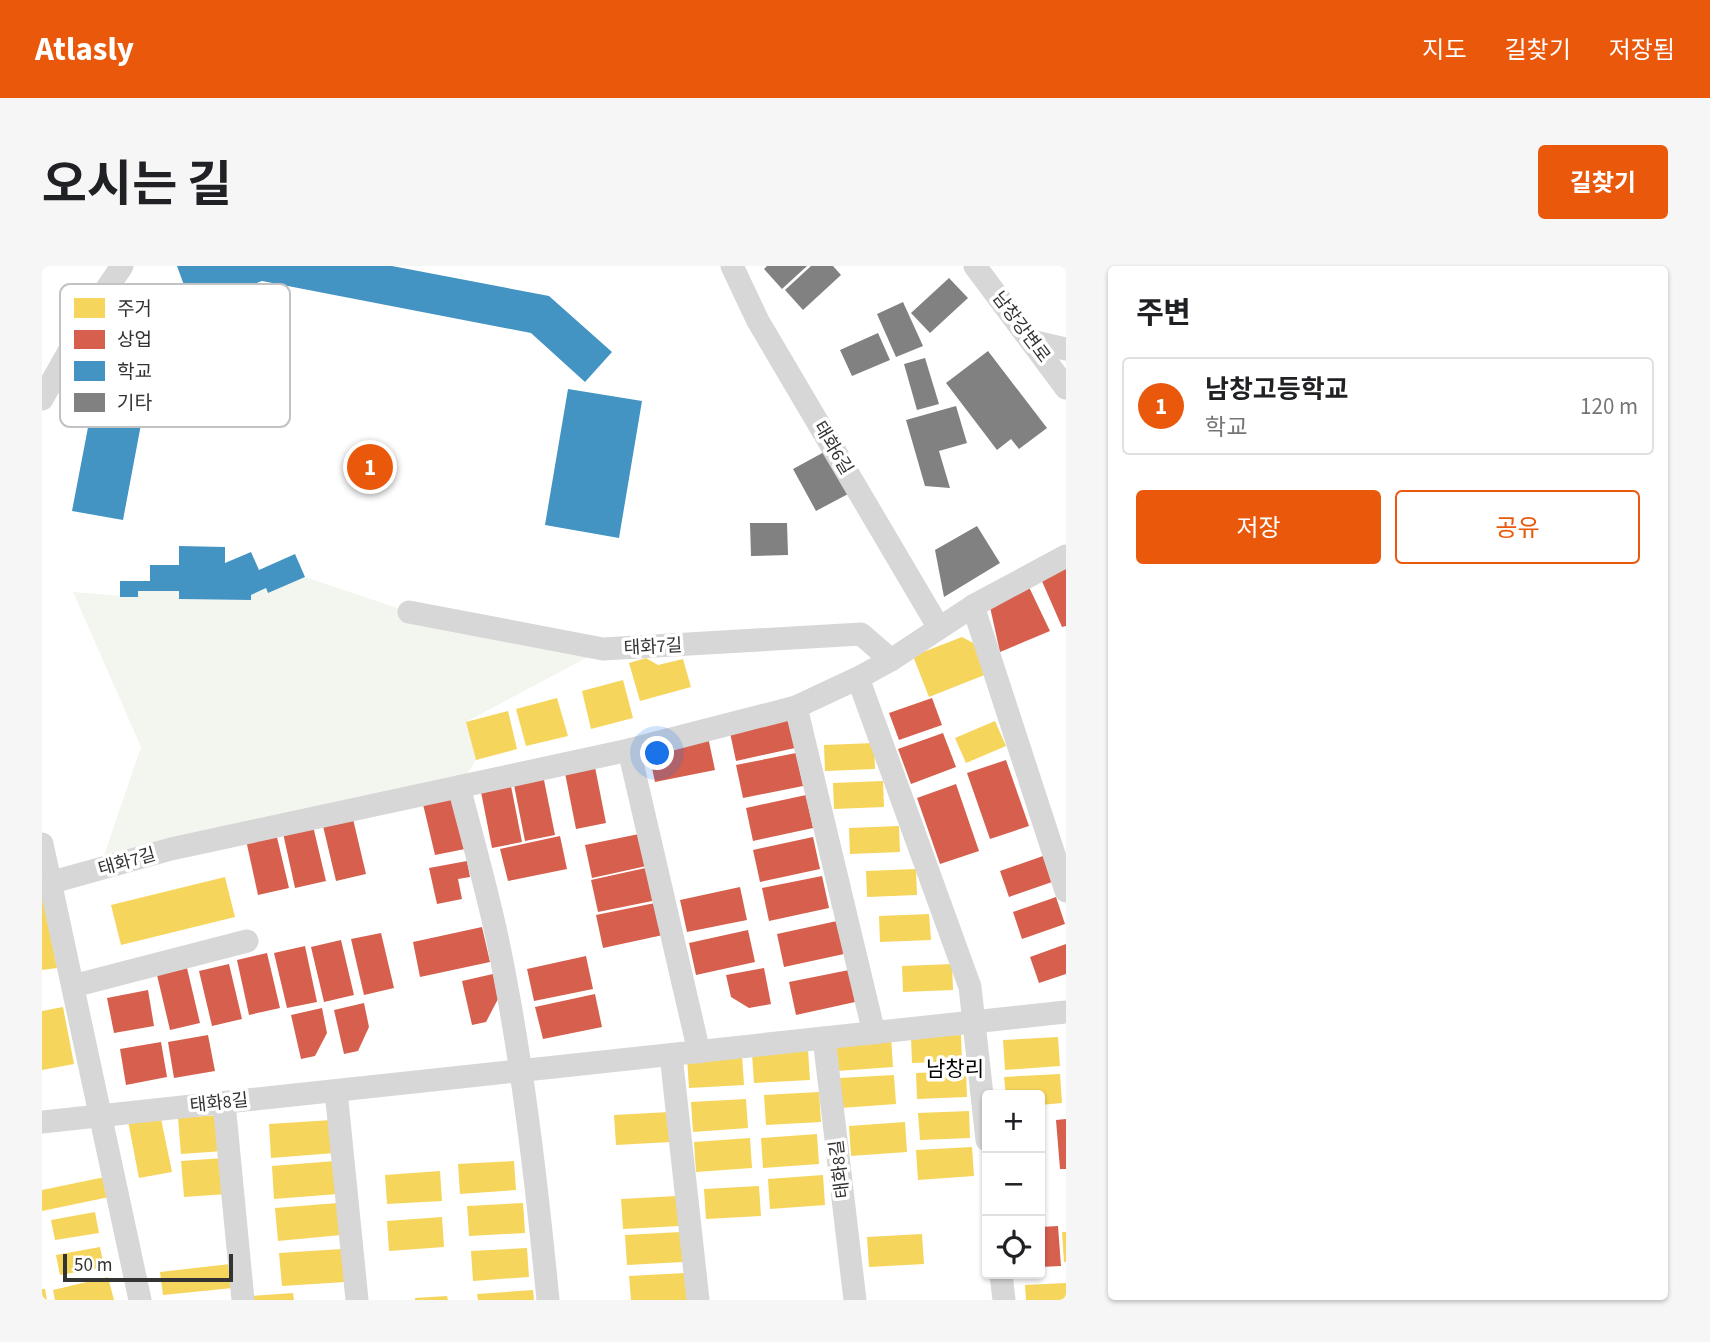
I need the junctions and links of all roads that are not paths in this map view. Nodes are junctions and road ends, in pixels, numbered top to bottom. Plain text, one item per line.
1 (122, 266) edge
2 (732, 266) edge
3 (975, 266) edge
4 (110, 284) edge
5 (1031, 341) junction
6 (1066, 349) edge
7 (60, 367) edge
8 (1066, 388) edge
9 (42, 399) edge
10 (1066, 556) edge
11 (973, 606) junction
12 (409, 612) dead end
13 (940, 628) junction
14 (891, 660) junction
15 (858, 678) junction
16 (796, 707) junction
17 (629, 750) junction
18 (459, 787) junction
19 (42, 844) edge
20 (46, 885) edge
21 (1066, 891) edge
22 (247, 941) dead end
23 (73, 986) junction
24 (1066, 1012) edge
25 (975, 1022) junction
26 (874, 1033) junction
27 (824, 1038) junction
28 (699, 1052) junction
29 (671, 1055) junction
30 (520, 1071) junction
31 (336, 1091) junction
32 (982, 1091) edge
33 (224, 1103) junction
34 (101, 1116) junction
35 (42, 1122) edge
36 (1002, 1279) edge
37 (140, 1300) edge
38 (243, 1300) edge
39 (357, 1300) edge
40 (548, 1300) edge
41 (698, 1300) edge
42 (855, 1300) edge
43 (1004, 1300) edge

1 - 4 street
2 - 13 street, 태화6길
3 - 5 street, 남창강변로
5 - 6 street
5 - 8 street, 남창강변로
7 - 9 street
10 - 11 street, 태화7길
11 - 13 street, 태화7길
11 - 21 street
12 - 14 street, 태화7길
13 - 14 street, 태화7길
14 - 15 street, 태화7길
15 - 16 street, 태화7길
15 - 25 street
16 - 17 street, 태화7길
16 - 26 street
17 - 18 street, 태화7길
17 - 28 street
18 - 20 street, 태화7길
18 - 30 street
19 - 20 street
20 - 23 street
22 - 23 street
23 - 34 street
24 - 25 street, 태화8길
25 - 26 street, 태화8길
25 - 32 street
26 - 27 street, 태화8길
27 - 28 street, 태화8길
27 - 42 street, 태화8길
28 - 29 street, 태화8길
29 - 30 street, 태화8길
29 - 41 street
30 - 31 street, 태화8길
30 - 40 street
31 - 33 street, 태화8길
31 - 39 street
33 - 34 street, 태화8길
33 - 38 street
34 - 35 street, 태화8길
34 - 37 street
36 - 43 street

